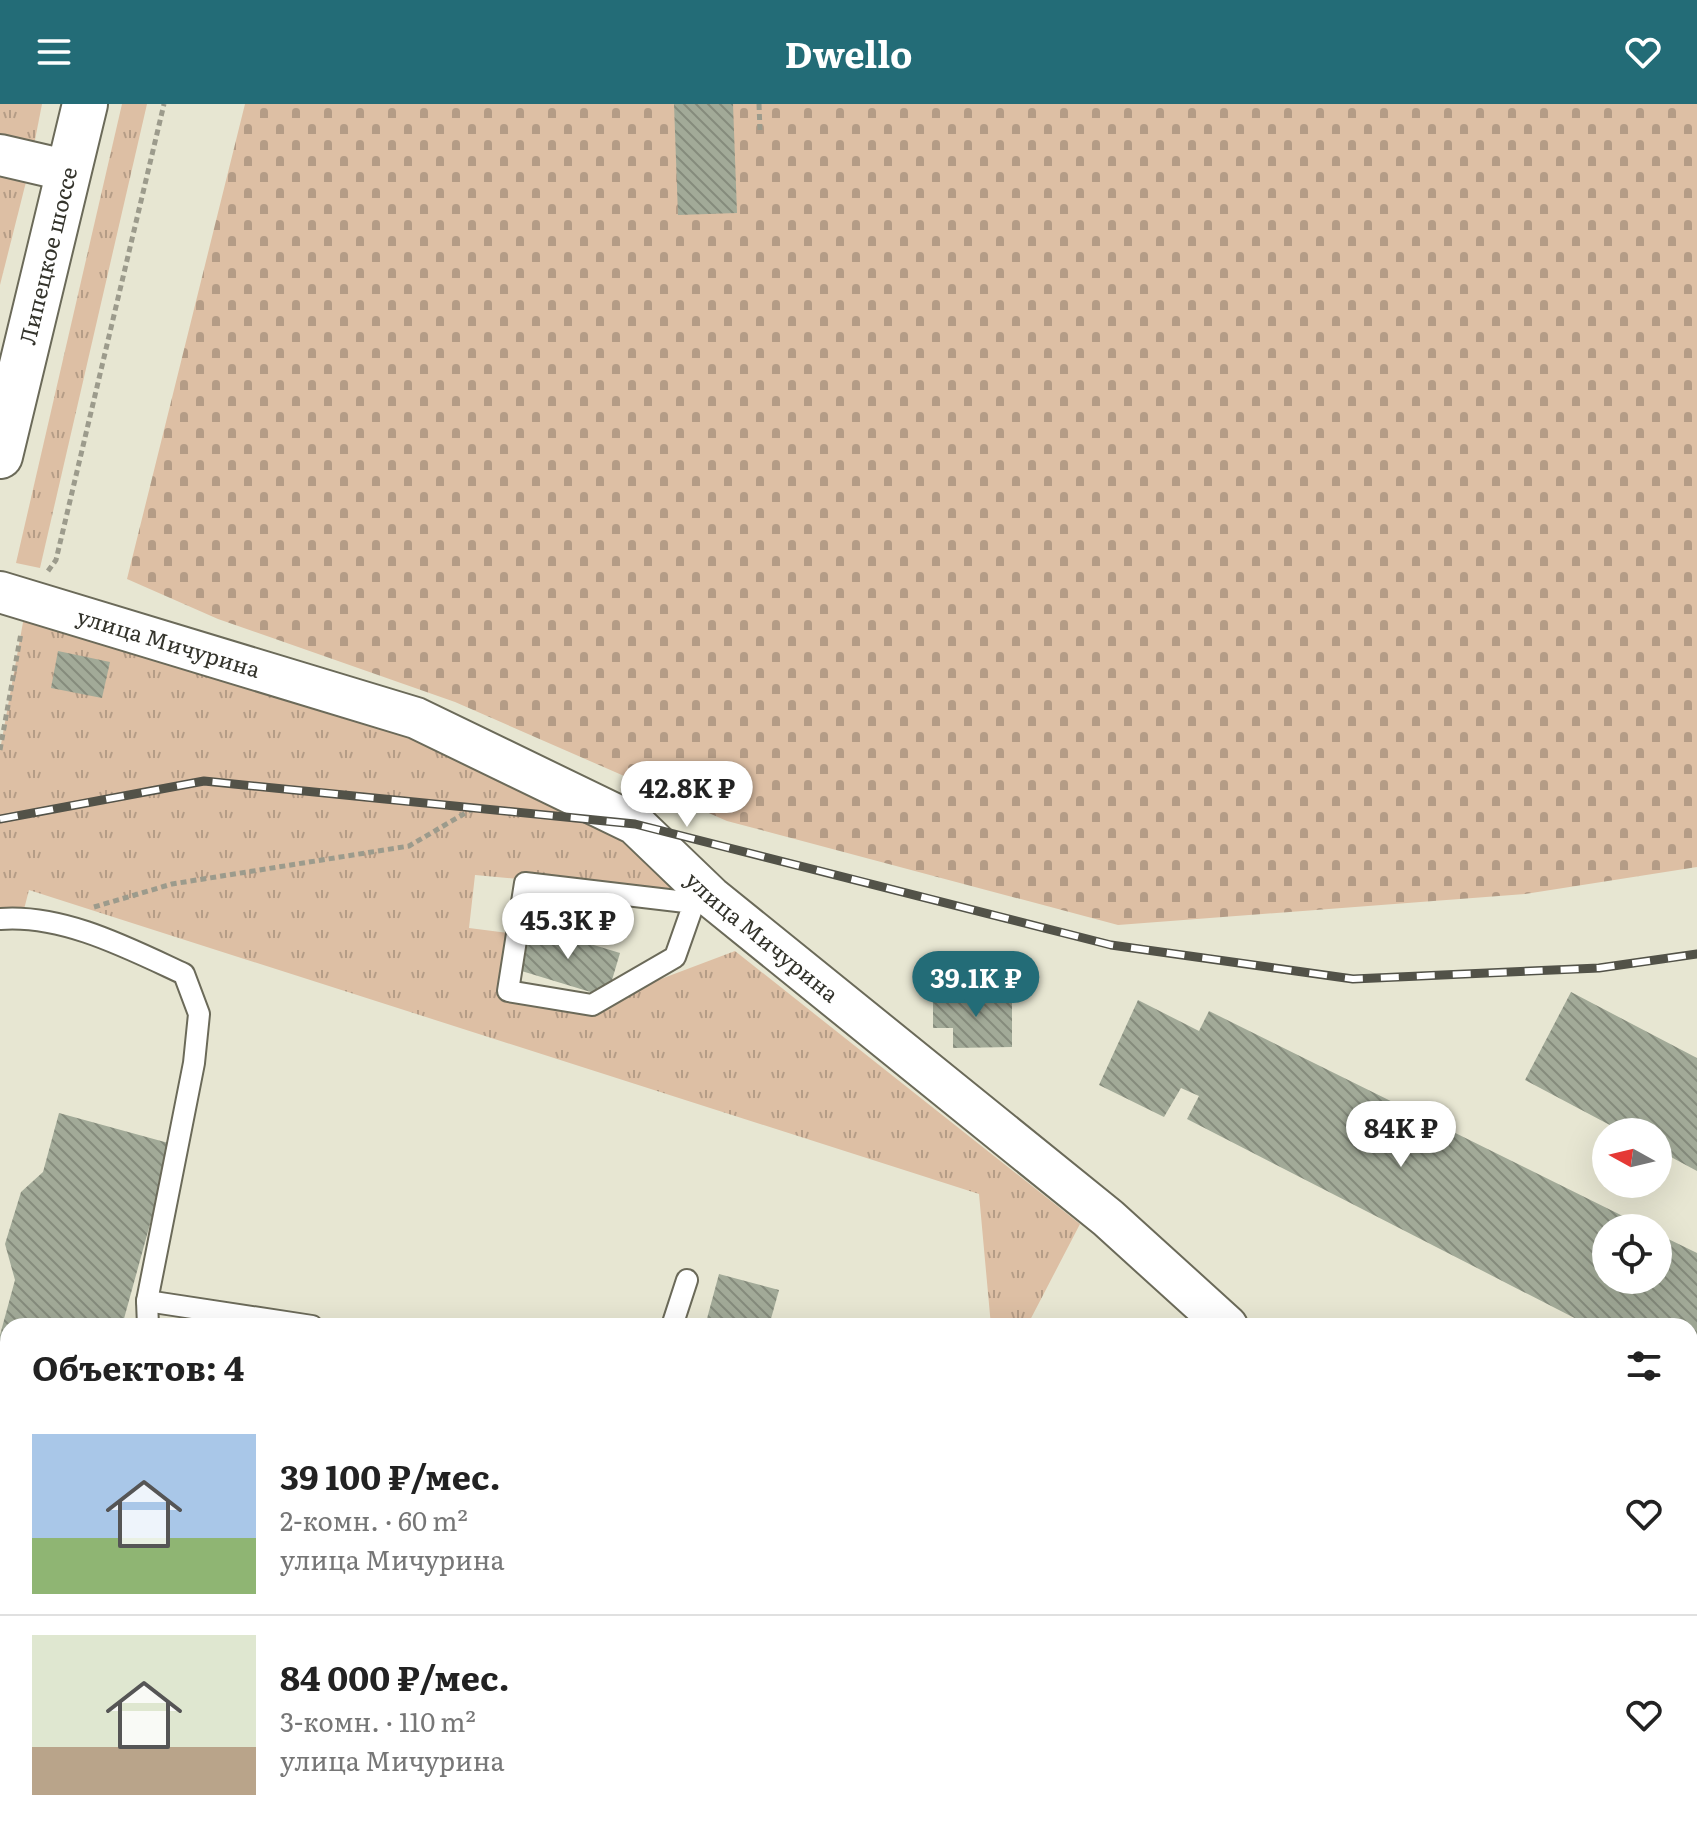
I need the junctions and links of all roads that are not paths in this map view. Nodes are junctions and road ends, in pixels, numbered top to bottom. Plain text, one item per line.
1 (85, 104) edge
2 (0, 155) edge
3 (69, 171) junction
4 (1, 445) edge
5 (13, 596) edge
6 (703, 900) junction
7 (0, 919) edge
8 (687, 1280) dead end
9 (147, 1301) junction
10 (148, 1318) edge
11 (259, 1318) edge
12 (675, 1318) edge
13 (1218, 1318) edge

1 - 3 main road, Липецкое шоссе
2 - 3 street
3 - 4 main road, Липецкое шоссе
5 - 6 street, улица Мичурина
6 - 6 lane
6 - 13 street, улица Мичурина
7 - 9 lane
8 - 12 lane
9 - 10 lane
9 - 11 lane

